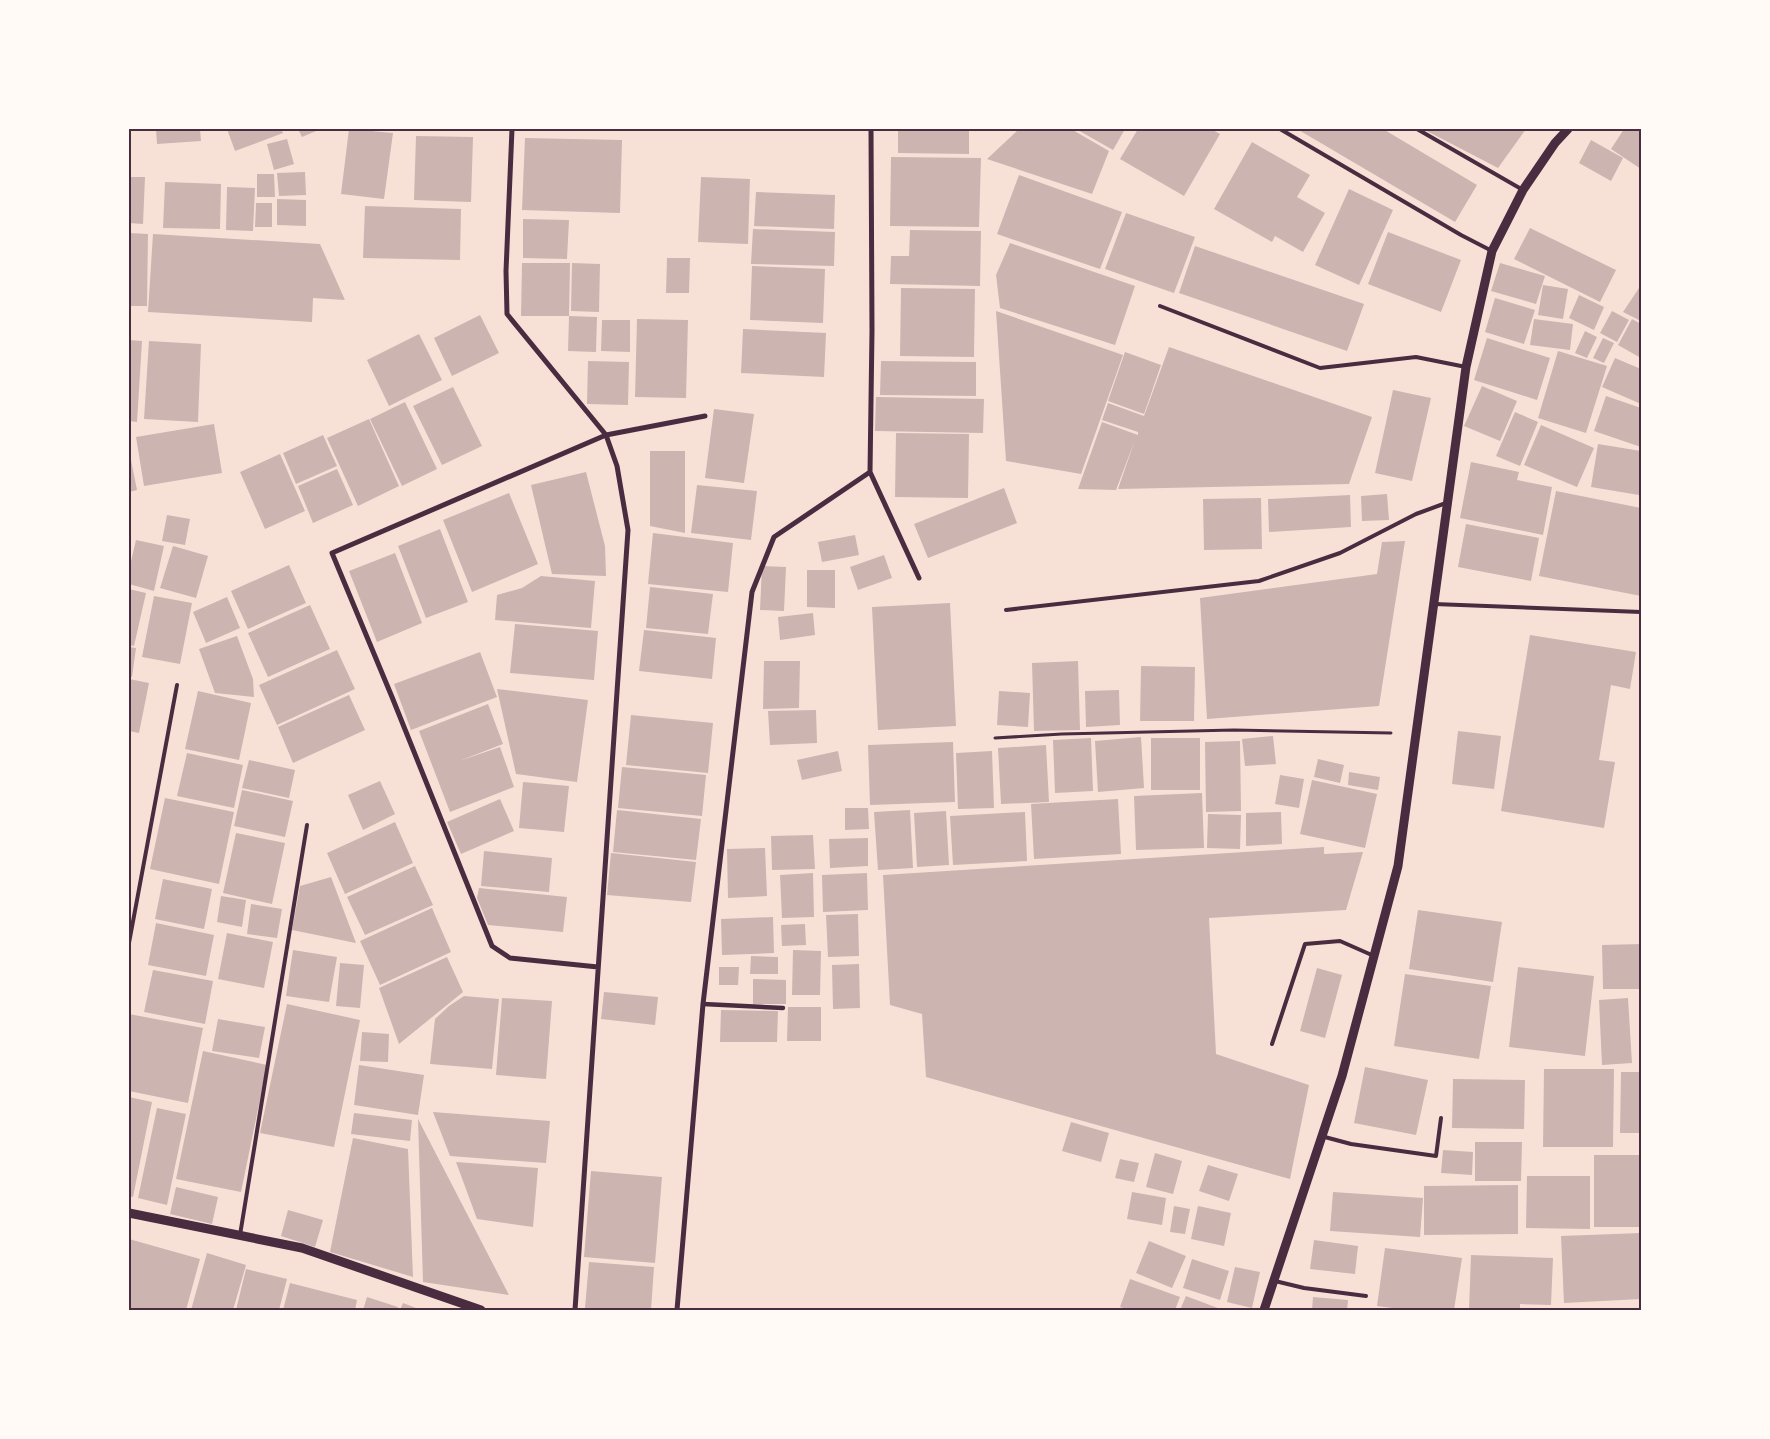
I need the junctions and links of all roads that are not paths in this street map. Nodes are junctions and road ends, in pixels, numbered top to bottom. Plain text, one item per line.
1 (512, 129) edge
2 (871, 129) edge
3 (1280, 129) edge
4 (1417, 129) edge
5 (1568, 129) edge
6 (1523, 190) junction
7 (1492, 251) junction
8 (1160, 306) dead end
9 (1466, 367) junction
10 (705, 416) dead end
11 (606, 435) junction
12 (870, 472) junction
13 (1446, 502) junction
14 (918, 578) dead end
15 (1434, 604) junction
16 (1006, 610) dead end
17 (1641, 612) edge
18 (177, 685) dead end
19 (307, 825) dead end
20 (129, 943) edge
21 (1374, 956) junction
22 (598, 967) junction
23 (702, 1004) junction
24 (783, 1008) dead end
25 (1272, 1044) dead end
26 (1441, 1118) dead end
27 (1321, 1136) junction
28 (129, 1213) edge
29 (240, 1236) junction
30 (1274, 1281) junction
31 (1366, 1296) dead end
32 (481, 1310) edge
33 (575, 1310) edge
34 (677, 1310) edge
35 (1264, 1310) edge

1 - 11 street
2 - 12 street
3 - 7 lane
4 - 6 lane
5 - 6 street
6 - 7 street
7 - 9 street
8 - 9 lane
9 - 13 street
10 - 11 street
11 - 22 street
11 - 22 street
12 - 14 street
12 - 23 street
13 - 15 street
13 - 16 lane
15 - 17 lane
15 - 21 street
18 - 20 lane
19 - 29 lane
21 - 25 lane
21 - 27 street
22 - 33 street
23 - 24 street
23 - 34 street
26 - 27 lane
27 - 30 street
28 - 29 street
29 - 32 street
30 - 31 lane
30 - 35 street

